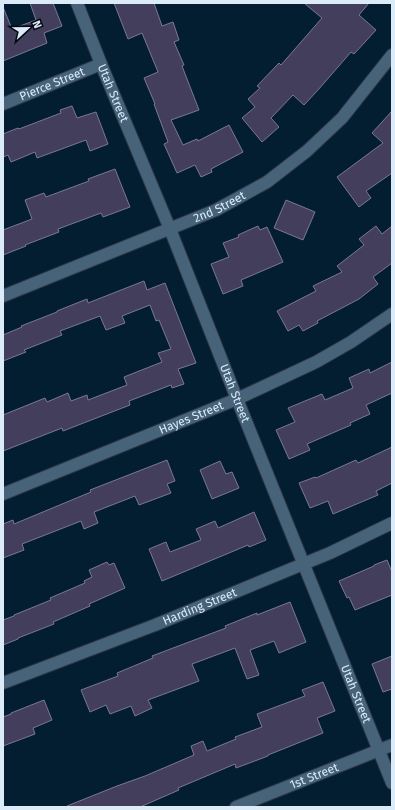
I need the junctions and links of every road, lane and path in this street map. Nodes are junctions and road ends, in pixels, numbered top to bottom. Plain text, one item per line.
1 (77, 3) edge
2 (392, 55) edge
3 (101, 64) junction
4 (3, 104) edge
5 (170, 229) junction
6 (3, 296) edge
7 (392, 314) edge
8 (237, 399) junction
9 (3, 494) edge
10 (392, 523) edge
11 (303, 563) junction
12 (3, 683) edge
13 (392, 745) edge
14 (379, 750) junction
15 (392, 783) edge
16 (236, 807) edge

1 - 3 street, Utah Street
2 - 5 street, 2nd Street
3 - 4 street, Pierce Street
3 - 5 street, Utah Street
5 - 6 street, 2nd Street
5 - 8 street, Utah Street
7 - 8 street, Hayes Street
8 - 9 street, Hayes Street
8 - 11 street, Utah Street
10 - 11 street, Harding Street
11 - 12 street, Harding Street
11 - 14 street, Utah Street
13 - 14 street, 1st Street
14 - 15 street, Utah Street
14 - 16 street, 1st Street

